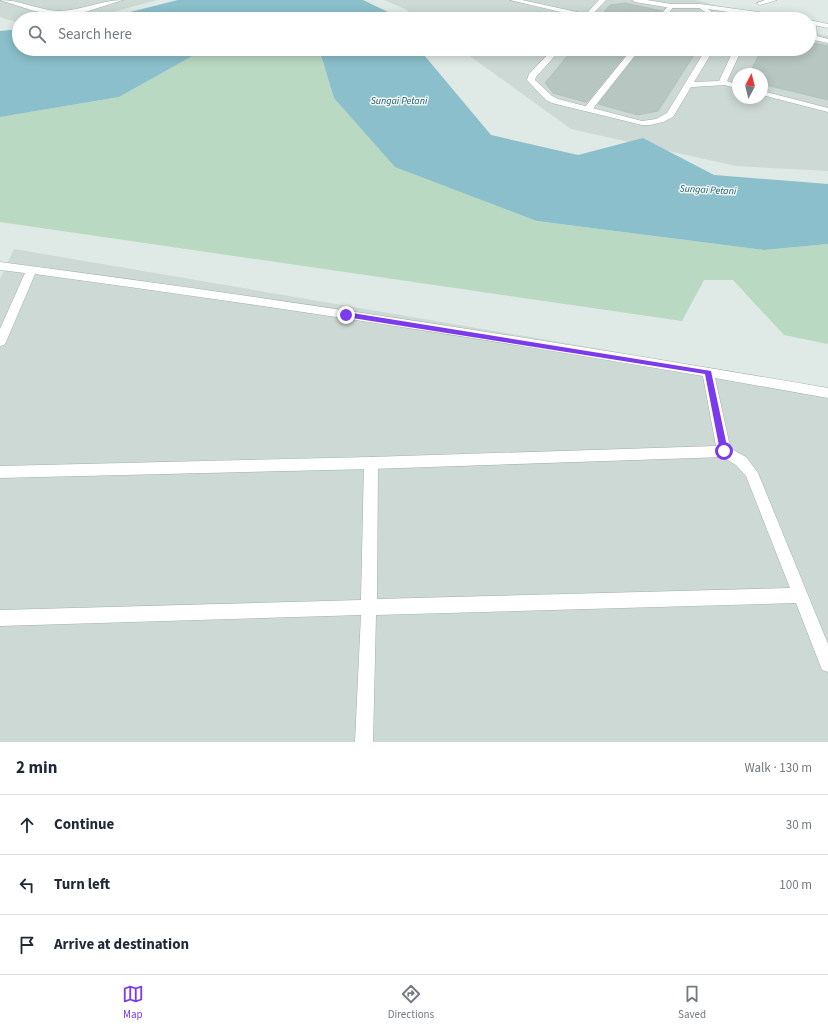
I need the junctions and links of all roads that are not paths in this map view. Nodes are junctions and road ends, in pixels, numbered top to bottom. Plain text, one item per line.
1 (3, 0) edge
2 (120, 0) edge
3 (513, 0) edge
4 (603, 0) edge
5 (635, 0) edge
6 (676, 0) edge
7 (774, 0) edge
8 (760, 3) dead end
9 (671, 6) junction
10 (700, 6) junction
11 (48, 12) edge
12 (69, 12) edge
13 (562, 12) edge
14 (592, 12) edge
15 (666, 12) edge
16 (709, 12) edge
17 (743, 12) edge
18 (816, 23) edge
19 (828, 26) edge
20 (816, 39) edge
21 (828, 41) edge
22 (551, 56) edge
23 (630, 56) edge
24 (706, 56) edge
25 (734, 56) edge
26 (725, 83) junction
27 (688, 85) junction
28 (732, 86) edge
29 (768, 95) edge
30 (588, 109) junction
31 (828, 110) edge
32 (0, 266) edge
33 (31, 270) junction
34 (0, 342) edge
35 (708, 372) junction
36 (828, 393) edge
37 (724, 451) junction
38 (371, 463) junction
39 (0, 472) edge
40 (800, 595) junction
41 (369, 606) junction
42 (0, 618) edge
43 (828, 664) edge
44 (364, 742) edge

1 - 11 street
2 - 12 street
3 - 13 street
4 - 14 street
5 - 9 street
6 - 10 street
7 - 8 street
9 - 10 street
9 - 15 street
10 - 16 street
10 - 17 street
18 - 19 street
20 - 21 street
22 - 30 street
23 - 30 street
24 - 27 street
25 - 26 street
26 - 27 street
26 - 28 street
27 - 30 street
29 - 31 street
32 - 33 street
33 - 34 street
33 - 35 street
35 - 36 street
35 - 37 street
37 - 38 street
37 - 40 street
38 - 39 street
38 - 41 street
40 - 41 street
40 - 43 street
41 - 42 street
41 - 44 street

